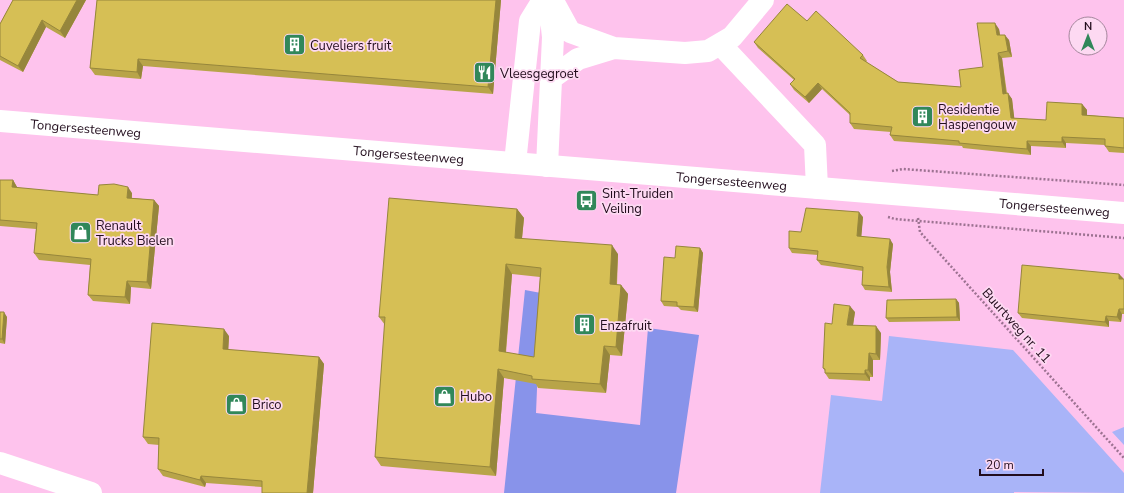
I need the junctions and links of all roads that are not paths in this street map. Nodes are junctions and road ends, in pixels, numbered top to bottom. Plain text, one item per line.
1 (543, 0) edge
2 (549, 0) edge
3 (553, 0) edge
4 (763, 0) edge
5 (720, 44) junction
6 (614, 48) junction
7 (553, 77) junction
8 (0, 121) edge
9 (515, 163) junction
10 (547, 166) junction
11 (818, 188) junction
12 (1124, 213) edge
13 (0, 463) edge
14 (91, 493) edge

1 - 9 main road
2 - 7 main road
3 - 6 main road
4 - 5 main road
5 - 6 main road
5 - 11 main road
6 - 7 main road
7 - 10 main road
8 - 9 main road, Tongersesteenweg
9 - 10 main road, Tongersesteenweg
10 - 11 main road, Tongersesteenweg
11 - 12 main road, Tongersesteenweg
13 - 14 main road

